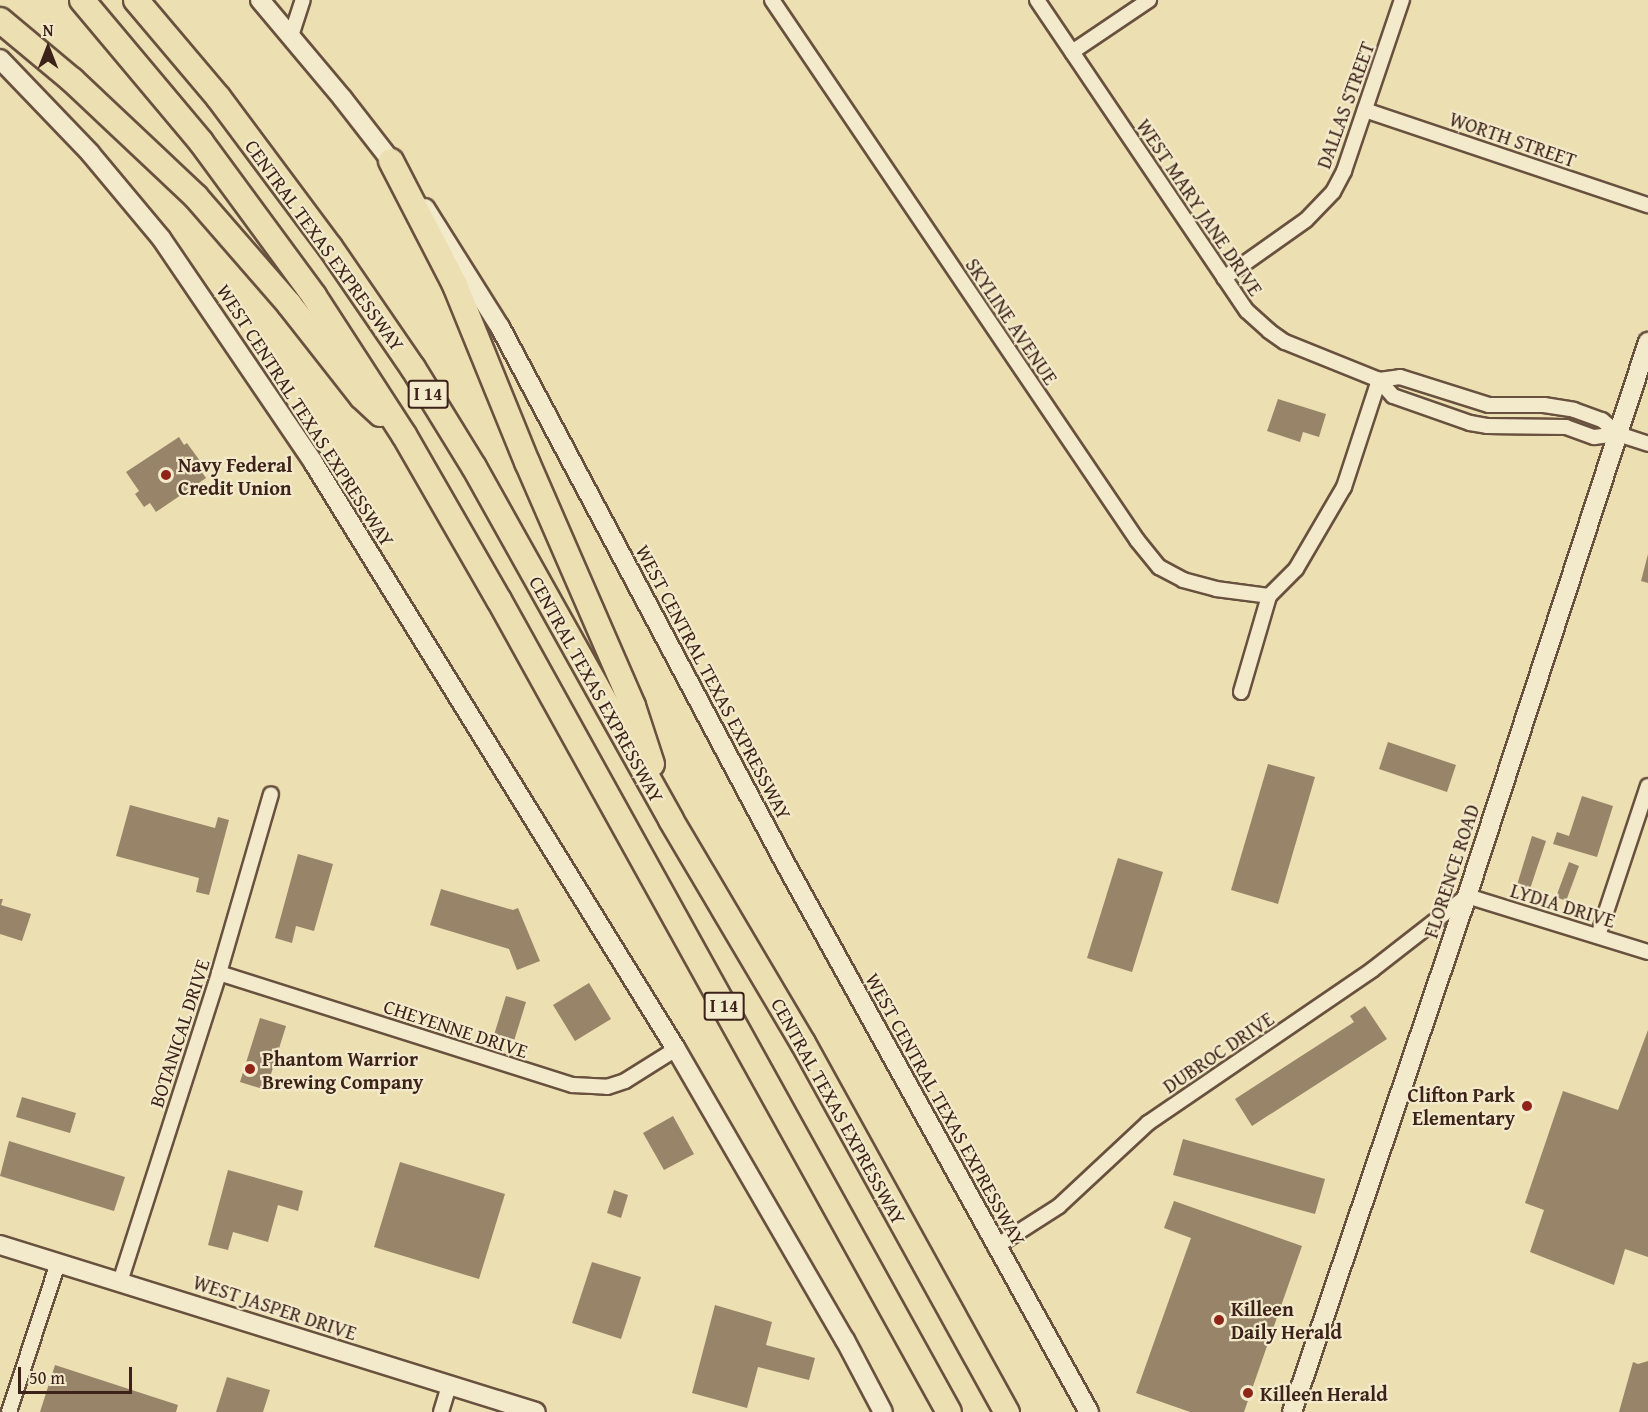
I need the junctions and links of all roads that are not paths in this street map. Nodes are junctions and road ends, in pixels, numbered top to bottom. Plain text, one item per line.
1 (82, 0) edge
2 (136, 0) edge
3 (260, 0) edge
4 (303, 0) edge
5 (771, 0) edge
6 (1037, 0) edge
7 (1149, 0) edge
8 (1402, 0) edge
9 (0, 20) edge
10 (291, 36) junction
11 (1072, 52) junction
12 (0, 59) edge
13 (1365, 110) junction
14 (391, 161) junction
15 (1648, 205) edge
16 (1224, 278) junction
17 (1648, 342) edge
18 (1379, 380) junction
19 (1489, 405) junction
20 (1487, 426) junction
21 (1618, 434) junction
22 (404, 435) junction
23 (1648, 444) edge
24 (1269, 596) junction
25 (1241, 692) dead end
26 (1648, 786) edge
27 (271, 794) dead end
28 (671, 820) junction
29 (1467, 896) junction
30 (1598, 936) junction
31 (1648, 952) edge
32 (219, 973) junction
33 (676, 1049) junction
34 (0, 1245) edge
35 (995, 1246) junction
36 (58, 1263) junction
37 (120, 1282) junction
38 (449, 1385) junction
39 (9, 1412) edge
40 (441, 1412) edge
41 (536, 1412) edge
42 (884, 1412) edge
43 (949, 1412) edge
44 (1007, 1412) edge
45 (1089, 1412) edge
46 (1292, 1412) edge

1 - 22 highway, CENTRAL TEXAS EXPRESSWAY / I 14
2 - 28 highway, CENTRAL TEXAS EXPRESSWAY / I 14
3 - 10 main road, WEST CENTRAL TEXAS EXPRESSWAY
4 - 10 street
5 - 24 street, SKYLINE AVENUE
6 - 11 street, WEST MARY JANE DRIVE
7 - 11 street
8 - 13 street, DALLAS STREET
9 - 22 highway
10 - 14 main road, WEST CENTRAL TEXAS EXPRESSWAY
11 - 16 street, WEST MARY JANE DRIVE
12 - 33 main road, WEST CENTRAL TEXAS EXPRESSWAY
13 - 15 street, WORTH STREET
13 - 16 street, DALLAS STREET
14 - 28 highway
14 - 35 main road, WEST CENTRAL TEXAS EXPRESSWAY
16 - 18 street, WEST MARY JANE DRIVE
17 - 21 main road, FLORENCE ROAD
18 - 19 street, WEST MARY JANE DRIVE
18 - 20 street, WEST MARY JANE DRIVE
18 - 24 street
19 - 20 street
19 - 21 street, WEST MARY JANE DRIVE
20 - 21 street, WEST MARY JANE DRIVE
21 - 23 street, WEST MARY JANE DRIVE
21 - 29 main road, FLORENCE ROAD
22 - 43 highway, CENTRAL TEXAS EXPRESSWAY / I 14
24 - 25 street
26 - 30 street
27 - 32 street, BOTANICAL DRIVE
28 - 44 highway, CENTRAL TEXAS EXPRESSWAY / I 14
29 - 30 street, LYDIA DRIVE
29 - 35 street, DUBROC DRIVE
29 - 46 main road, FLORENCE ROAD
30 - 31 street, LYDIA DRIVE
32 - 33 street, CHEYENNE DRIVE
32 - 37 street, BOTANICAL DRIVE
33 - 42 main road, WEST CENTRAL TEXAS EXPRESSWAY
34 - 36 main road, WEST JASPER DRIVE
35 - 45 main road, WEST CENTRAL TEXAS EXPRESSWAY
36 - 37 main road, WEST JASPER DRIVE
36 - 39 street
37 - 38 main road, WEST JASPER DRIVE
38 - 40 street
38 - 41 main road, WEST JASPER DRIVE

